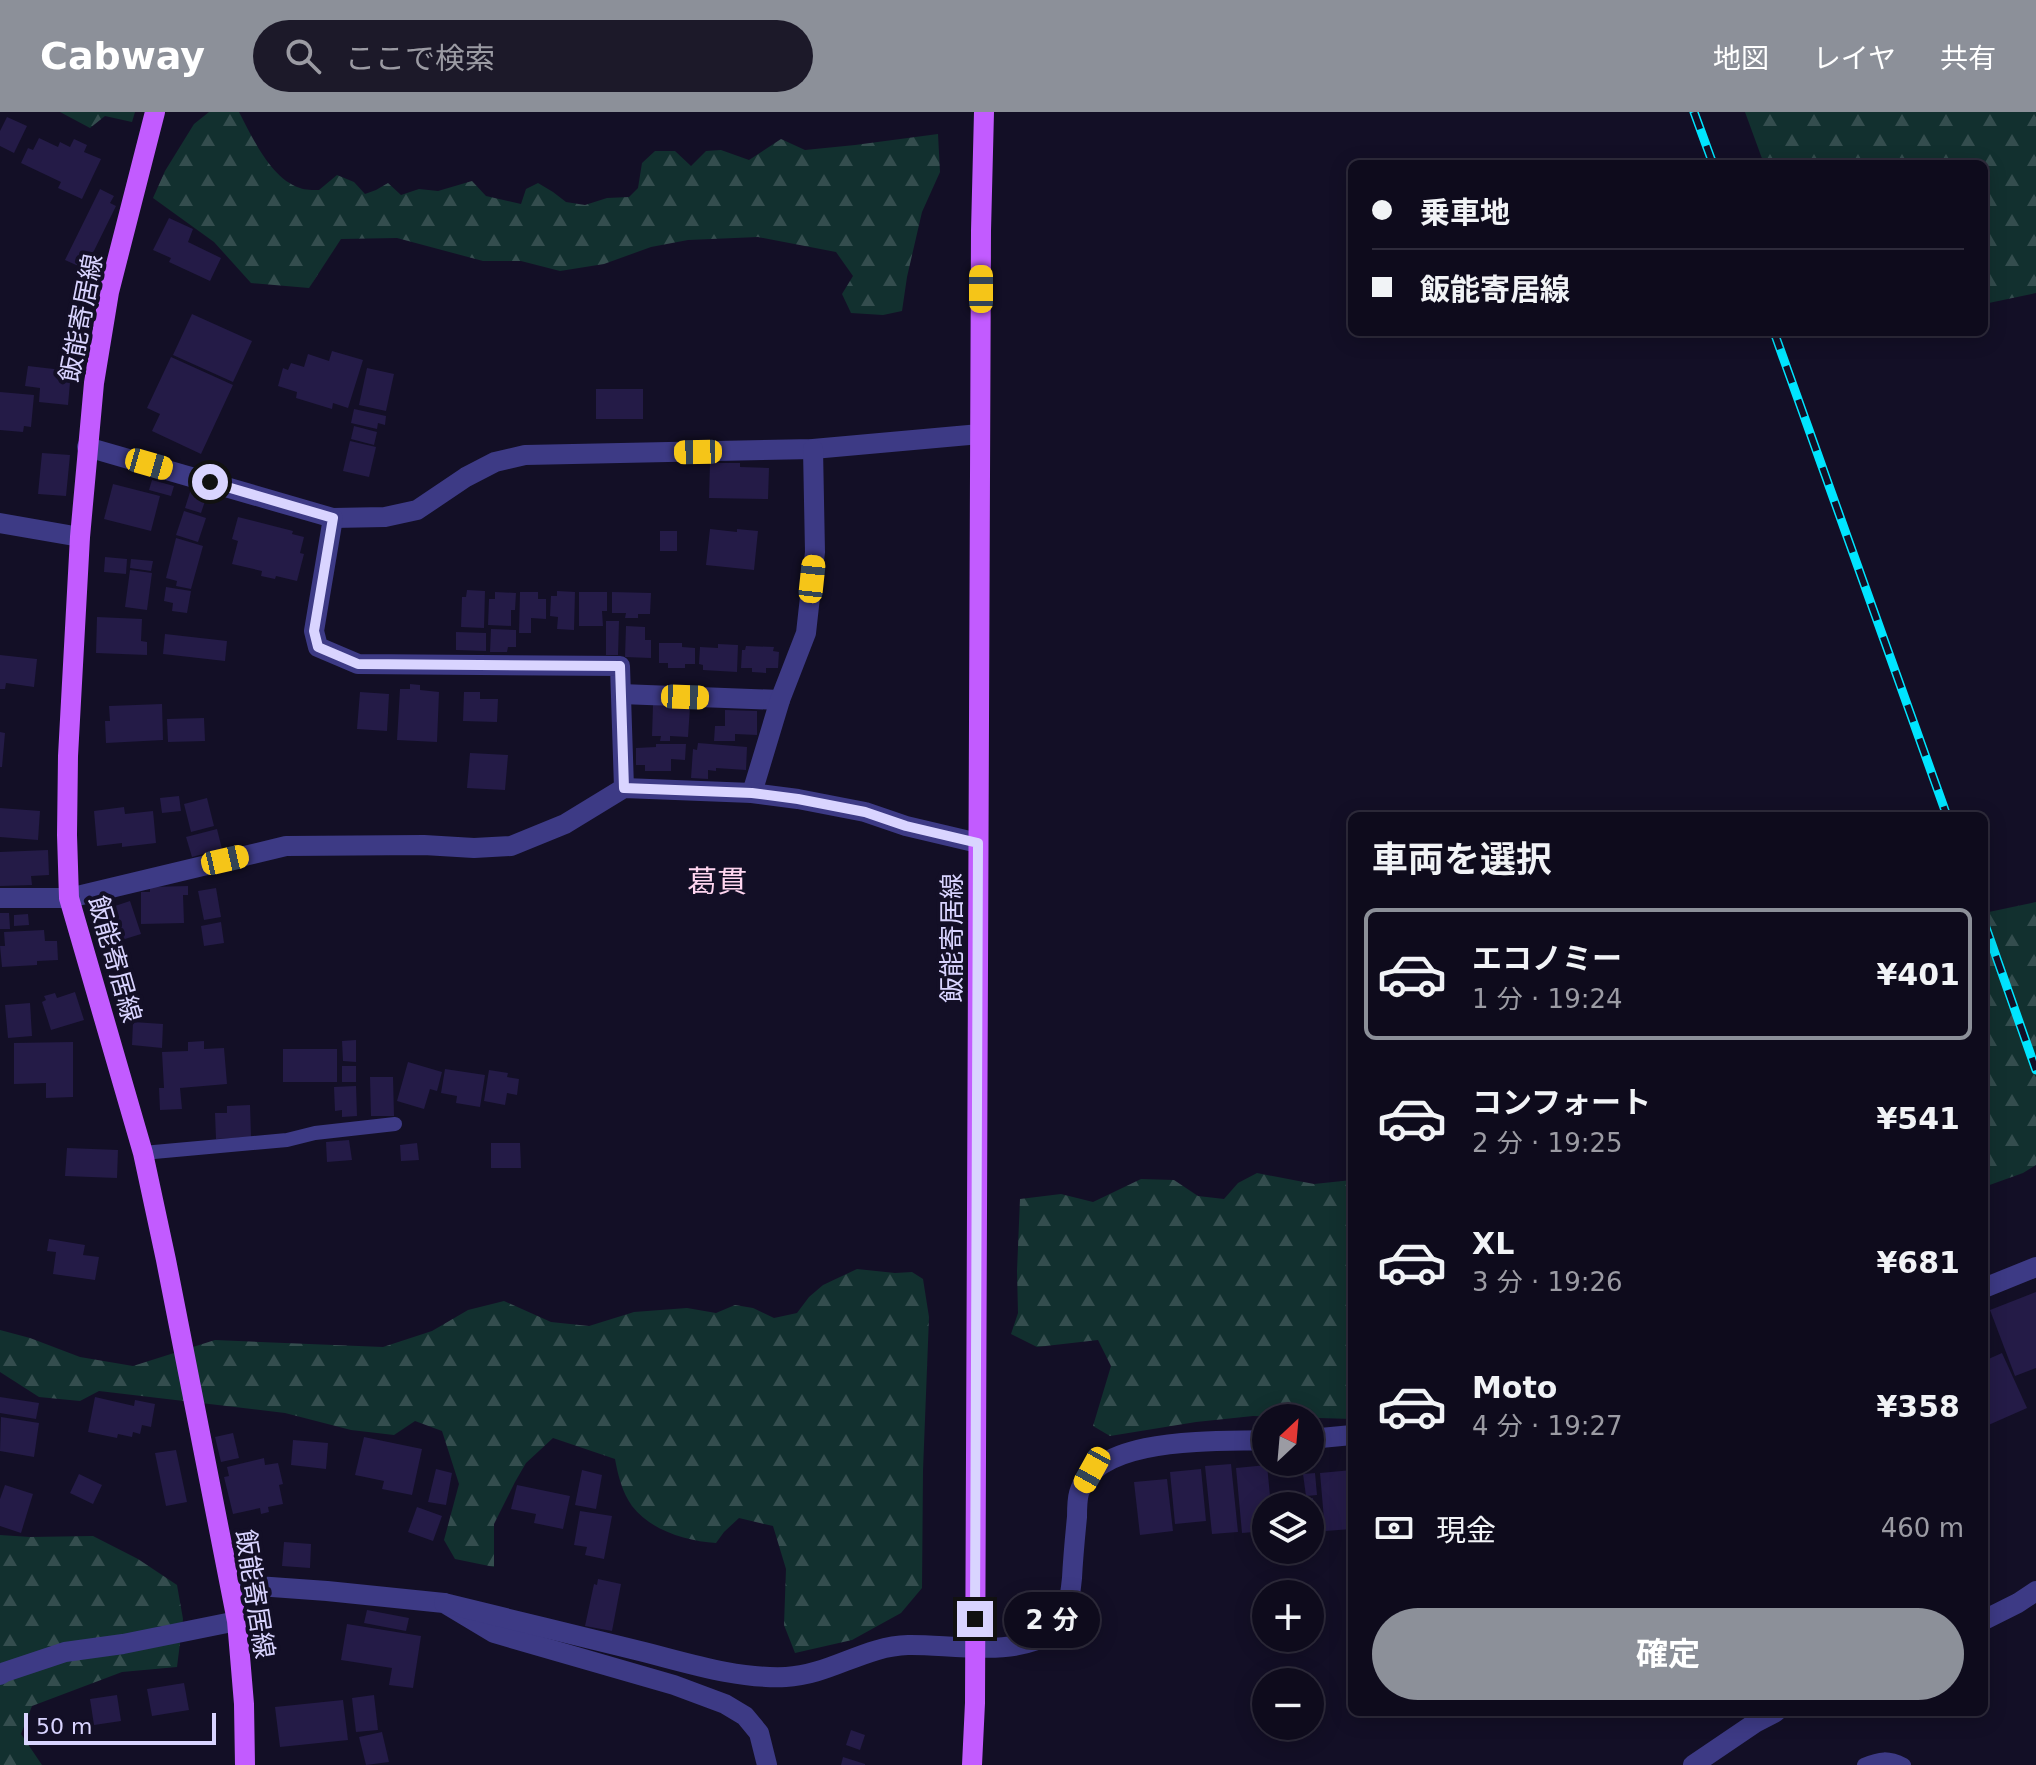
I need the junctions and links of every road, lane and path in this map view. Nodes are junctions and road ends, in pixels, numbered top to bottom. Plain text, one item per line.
1 (155, 112) edge
2 (984, 112) edge
3 (980, 434) junction
4 (87, 447) junction
5 (813, 449) junction
6 (333, 518) junction
7 (0, 523) edge
8 (80, 537) junction
9 (621, 694) junction
10 (780, 700) junction
11 (624, 788) junction
12 (752, 793) junction
13 (978, 843) junction
14 (0, 898) edge
15 (69, 898) junction
16 (395, 1124) dead end
17 (143, 1153) junction
18 (2036, 1267) edge
19 (1988, 1286) edge
20 (1348, 1435) edge
21 (1324, 1438) edge
22 (1252, 1441) edge
23 (231, 1584) junction
24 (2036, 1591) edge
25 (444, 1603) junction
26 (1988, 1618) edge
27 (237, 1621) junction
28 (975, 1648) junction
29 (0, 1675) edge
30 (1768, 1716) edge
31 (245, 1765) edge
32 (767, 1765) edge
33 (972, 1765) edge
34 (1693, 1765) edge
35 (1864, 1765) edge
36 (1904, 1765) edge

1 - 4 main road, 飯能寄居線
2 - 3 main road, 飯能寄居線
3 - 5 street
3 - 13 main road, 飯能寄居線
4 - 6 street
4 - 8 main road, 飯能寄居線
5 - 6 street
5 - 10 street
6 - 9 street
7 - 8 street
8 - 15 main road, 飯能寄居線
9 - 10 street
9 - 11 street
10 - 12 street
11 - 12 street
11 - 15 street
12 - 13 street
13 - 28 main road, 飯能寄居線
14 - 15 street
15 - 17 main road, 飯能寄居線
16 - 17 lane
17 - 23 main road, 飯能寄居線
18 - 19 street
20 - 21 street
22 - 28 street
23 - 25 street
23 - 27 main road, 飯能寄居線
24 - 26 street
25 - 28 street
25 - 32 street
27 - 29 street
27 - 31 main road, 飯能寄居線
28 - 33 main road, 飯能寄居線
30 - 34 street
35 - 36 lane

